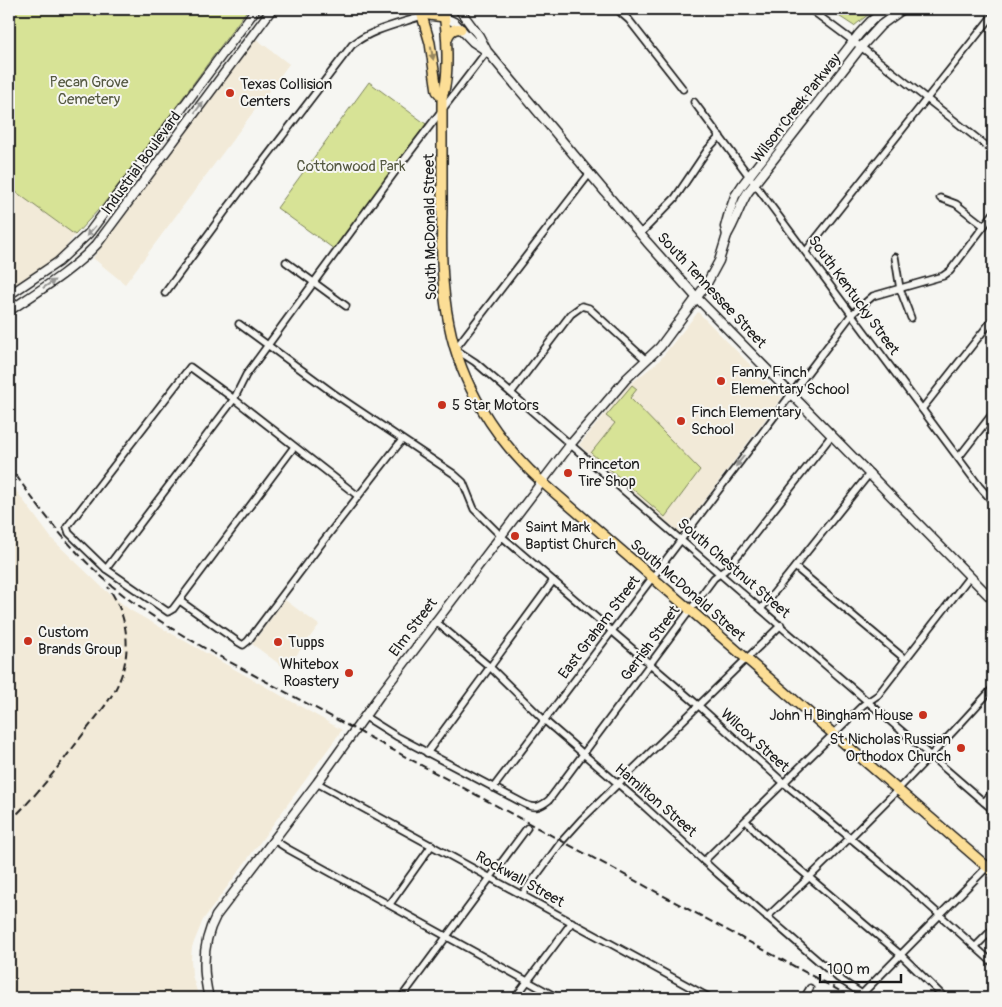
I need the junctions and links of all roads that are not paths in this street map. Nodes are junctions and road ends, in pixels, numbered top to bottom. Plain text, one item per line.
1 (256, 9) edge
2 (272, 9) edge
3 (459, 9) edge
4 (810, 9) edge
5 (886, 9) edge
6 (903, 9) edge
7 (422, 11) edge
8 (443, 13) edge
9 (620, 13) dead end
10 (993, 15) edge
11 (461, 28) junction
12 (235, 37) junction
13 (854, 41) junction
14 (446, 42) junction
15 (246, 44) junction
16 (861, 47) junction
17 (487, 51) junction
18 (211, 69) junction
19 (222, 76) junction
20 (683, 89) dead end
21 (442, 97) junction
22 (927, 100) junction
23 (694, 102) dead end
24 (442, 111) junction
25 (171, 123) junction
26 (181, 131) junction
27 (720, 136) junction
28 (160, 137) junction
29 (171, 144) junction
30 (993, 151) edge
31 (590, 173) junction
32 (748, 176) junction
33 (754, 184) junction
34 (940, 198) dead end
35 (993, 214) edge
36 (984, 226) junction
37 (640, 234) junction
38 (726, 235) junction
39 (806, 251) junction
40 (895, 257) dead end
41 (286, 262) dead end
42 (314, 282) junction
43 (900, 289) junction
44 (166, 293) dead end
45 (9, 295) edge
46 (697, 298) junction
47 (346, 306) dead end
48 (9, 311) edge
49 (852, 314) junction
50 (911, 318) dead end
51 (993, 318) edge
52 (239, 324) dead end
53 (268, 345) junction
54 (455, 349) junction
55 (646, 360) junction
56 (511, 393) junction
57 (792, 394) junction
58 (234, 399) junction
59 (922, 409) junction
60 (993, 413) edge
61 (832, 435) junction
62 (402, 440) junction
63 (570, 445) junction
64 (294, 447) junction
65 (958, 458) junction
66 (870, 473) junction
67 (542, 481) junction
68 (358, 496) junction
69 (993, 502) edge
70 (500, 536) junction
71 (681, 540) junction
72 (794, 567) junction
73 (106, 569) junction
74 (720, 573) junction
75 (970, 576) junction
76 (652, 577) junction
77 (553, 582) junction
78 (993, 600) edge
79 (180, 601) junction
80 (761, 609) junction
81 (690, 610) junction
82 (436, 621) junction
83 (781, 625) junction
84 (611, 631) junction
85 (746, 658) junction
86 (905, 658) junction
87 (650, 664) junction
88 (490, 667) junction
89 (993, 688) edge
90 (869, 701) junction
91 (699, 706) junction
92 (364, 716) junction
93 (544, 720) junction
94 (833, 734) junction
95 (427, 753) junction
96 (583, 753) junction
97 (932, 756) junction
98 (317, 783) junction
99 (619, 783) junction
100 (785, 784) junction
101 (493, 788) junction
102 (898, 789) junction
103 (993, 792) edge
104 (984, 802) junction
105 (993, 810) edge
106 (746, 821) junction
107 (527, 828) dead end
108 (850, 837) junction
109 (274, 840) junction
110 (432, 845) junction
111 (704, 861) junction
112 (991, 866) edge
113 (491, 877) junction
114 (810, 877) junction
115 (522, 895) junction
116 (390, 904) junction
117 (941, 915) junction
118 (767, 917) junction
119 (572, 922) junction
120 (993, 929) edge
121 (447, 937) junction
122 (976, 946) junction
123 (901, 955) junction
124 (993, 963) edge
125 (528, 982) junction
126 (810, 988) dead end
127 (860, 996) edge
128 (209, 998) edge
129 (401, 998) edge
130 (515, 998) edge
131 (558, 998) edge
132 (710, 998) edge
133 (804, 998) edge
134 (944, 998) edge

1 - 12 main road, Industrial Boulevard
2 - 15 main road, Industrial Boulevard
3 - 17 main road, South Tennessee Street
4 - 13 street
5 - 13 main road, Wilson Creek Parkway
6 - 16 main road, Wilson Creek Parkway
7 - 8 main road
7 -> 21 main road, South McDonald Street
7 - 44 street
8 - 11 main road, South Tennessee Street
8 - 14 main road, South McDonald Street
9 - 20 street
10 - 22 street
11 - 14 main road
11 - 17 main road, South Tennessee Street
12 - 15 main road
12 - 18 main road, Industrial Boulevard
13 - 16 street
13 - 32 main road, Wilson Creek Parkway
14 - 21 main road, South McDonald Street
15 - 19 main road, Industrial Boulevard
16 - 22 street
16 - 33 main road, Wilson Creek Parkway
17 - 24 street
17 - 31 main road, South Tennessee Street
18 - 19 main road
18 - 25 main road, Industrial Boulevard
26 -> 19 main road, Industrial Boulevard
21 - 24 main road, South McDonald Street
22 - 30 street
22 - 39 street
23 - 27 street, South Kentucky Street
24 - 42 street
24 - 54 main road, South McDonald Street
25 - 26 main road
25 - 28 main road, Industrial Boulevard
26 - 29 main road, Industrial Boulevard
27 - 32 street, South Kentucky Street
27 - 37 street
28 - 29 main road
28 -> 45 main road, Industrial Boulevard
48 -> 29 main road, Industrial Boulevard
31 - 37 main road, South Tennessee Street
31 - 54 street
32 - 33 street, South Kentucky Street
32 - 38 main road, Wilson Creek Parkway
33 - 38 main road, Wilson Creek Parkway
33 - 39 street, South Kentucky Street
34 - 36 street
35 - 36 street, East Graham Street
36 - 43 street, East Graham Street
37 - 46 main road, South Tennessee Street
38 - 46 main road, Wilson Creek Parkway
39 - 49 street, South Kentucky Street
40 - 43 street
41 - 42 street
42 - 47 street
42 - 53 street
43 - 49 street, East Graham Street
43 - 50 street
46 - 55 main road, Elm Street
46 - 57 main road, South Tennessee Street
49 - 57 street, East Graham Street
49 - 59 street, South Kentucky Street
51 - 59 street
52 - 53 street, Wilcox Street
53 - 58 street
53 - 62 street, Wilcox Street
54 - 56 street, South Chestnut Street
54 - 67 main road, South McDonald Street
55 - 56 street
55 - 63 main road, Elm Street
56 - 63 street, South Chestnut Street
57 - 61 main road, South Tennessee Street
57 -> 71 street, East Graham Street
58 - 64 street
58 - 73 street
58 - 73 street
59 - 65 street, South Kentucky Street
60 - 65 street
61 - 66 main road, South Tennessee Street
61 - 74 street, Gerrish Street
62 - 68 street
62 - 70 street, Wilcox Street
63 - 67 main road, Elm Street
63 - 71 street, South Chestnut Street
64 - 68 street
64 - 79 street
65 - 69 street, South Kentucky Street
66 - 72 street
66 - 75 main road, South Tennessee Street
67 - 70 main road, Elm Street
67 - 76 main road, South McDonald Street
68 - 79 street
70 - 77 street, Wilcox Street
70 - 82 main road, Elm Street
71 - 74 street, South Chestnut Street
71 - 76 street, East Graham Street
72 - 80 street
72 - 86 street
73 - 79 street
74 - 80 street, South Chestnut Street
74 - 81 street, Gerrish Street
75 - 78 main road, South Tennessee Street
75 - 86 street
76 - 81 main road, South McDonald Street
76 - 84 street, East Graham Street
77 - 84 street, Wilcox Street
77 - 88 street
80 - 83 street, South Chestnut Street
81 - 85 main road, South McDonald Street
81 - 87 street, Gerrish Street
82 - 88 street, Hamilton Street
82 - 92 main road, Elm Street
83 - 85 street
83 - 90 street, South Chestnut Street
84 - 87 street, Wilcox Street
84 - 93 street, East Graham Street
85 - 91 street
85 - 94 main road, South McDonald Street
86 - 90 street
87 - 91 street, Wilcox Street
87 - 96 street, Gerrish Street
88 - 93 street, Hamilton Street
88 - 95 street
89 - 97 street
90 - 94 street
90 - 97 street, South Chestnut Street
91 - 99 street
91 - 100 street, Wilcox Street
92 - 95 street
92 - 98 main road, Elm Street
93 - 96 street, Hamilton Street
93 - 101 street, East Graham Street
94 - 100 street
94 - 102 main road, South McDonald Street
95 - 101 street
96 - 99 street, Hamilton Street
96 - 101 street, Gerrish Street
97 - 102 street
97 - 104 street, South Chestnut Street
98 - 109 main road, Elm Street
98 - 110 street, Rockwall Street
99 - 111 street, Hamilton Street
99 - 115 street
100 - 106 street
100 - 108 street, Wilcox Street
102 - 108 street
102 - 112 main road, South McDonald Street
103 - 104 street
104 - 105 street, South Chestnut Street
106 - 111 street
106 - 114 street
107 - 113 street
108 - 114 street
108 - 117 street, Wilcox Street
109 - 116 street
109 - 128 main road, Elm Street
110 - 113 street, Rockwall Street
110 - 116 street
111 - 118 street, Hamilton Street
112 - 117 street
113 - 115 street, Rockwall Street
113 - 121 street
114 - 118 street
114 - 123 street
115 - 119 street, Rockwall Street
116 - 121 street
117 - 122 street, Wilcox Street
117 - 123 street
118 - 127 street, Hamilton Street
119 - 125 street
119 - 132 street, Rockwall Street
120 - 122 street
121 - 125 street
121 - 129 street
122 - 124 street, Wilcox Street
123 - 127 street
123 - 134 street
125 - 130 street
125 - 131 street
126 - 133 street

